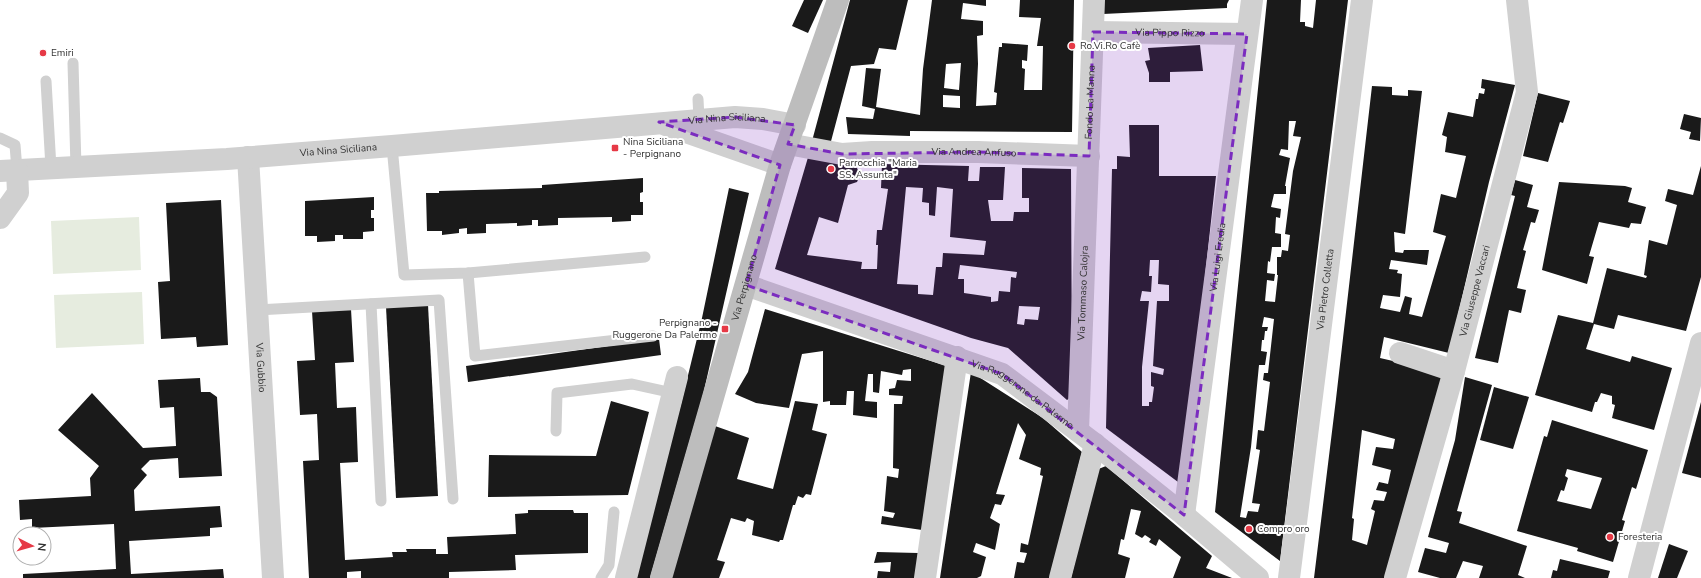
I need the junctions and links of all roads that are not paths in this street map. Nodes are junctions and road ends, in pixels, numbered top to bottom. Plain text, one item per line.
1 (838, 0) edge
2 (1094, 0) edge
3 (1252, 0) edge
4 (1362, 0) edge
5 (1517, 0) edge
6 (1093, 32) junction
7 (1247, 34) junction
8 (73, 63) dead end
9 (46, 81) dead end
10 (659, 122) junction
11 (792, 134) junction
12 (0, 138) edge
13 (392, 146) junction
14 (1089, 156) junction
15 (248, 157) junction
16 (780, 165) junction
17 (76, 166) junction
18 (51, 168) junction
19 (9, 171) edge
20 (0, 218) edge
21 (645, 257) dead end
22 (468, 273) junction
23 (746, 285) junction
24 (371, 304) junction
25 (257, 310) junction
26 (653, 336) dead end
27 (1701, 343) edge
28 (1400, 353) dead end
29 (958, 358) junction
30 (1454, 371) junction
31 (675, 385) joint
32 (556, 431) dead end
33 (1078, 431) junction
34 (1095, 444) junction
35 (453, 499) dead end
36 (380, 500) dead end
37 (614, 512) dead end
38 (1184, 514) junction
39 (273, 578) edge
40 (601, 578) edge
41 (626, 578) edge
42 (661, 578) edge
43 (925, 578) edge
44 (1060, 578) edge
45 (1258, 578) edge
46 (1289, 578) edge
47 (1395, 578) edge
48 (1639, 578) edge

1 - 11 street, Via Perpignano
2 - 6 street, Fondo La Manna
3 - 7 street, Via Luigi Eredia
4 - 46 street, Via Pietro Colletta
5 - 30 street, Via Giuseppe Vaccari
6 - 7 street, Via Pippo Rizzo
6 - 14 street, Fondo La Manna
7 - 38 street, Via Luigi Eredia
8 - 17 lane
9 - 18 lane
10 - 11 street, Via Nina Siciliana
10 - 13 street, Via Nina Siciliana
10 - 16 street, Via Nina Siciliana
11 - 14 street, Via Andrea Anfuso
11 - 16 street, Via Perpignano
12 - 19 lane
13 - 15 street, Via Nina Siciliana
13 - 22 lane
14 - 33 street, Via Tommaso Calojra
15 - 17 street, Via Nina Siciliana
15 - 25 street, Via Gubbio
16 - 23 street, Via Perpignano
17 - 18 street, Via Nina Siciliana
18 - 19 street, Via Nina Siciliana
19 - 20 street
21 - 22 lane
22 - 26 lane
23 - 29 street, Via Ruggerone da Palermo
23 - 42 street, Via Perpignano
24 - 25 lane
24 - 35 lane
24 - 36 lane
25 - 39 street, Via Gubbio
27 - 48 street
28 - 30 street
29 - 33 street, Via Ruggerone da Palermo
29 - 43 street
30 - 47 street, Via Giuseppe Vaccari
31 - 32 lane
31 - 41 street
33 - 34 street, Via Ruggerone da Palermo
34 - 38 street, Via Ruggerone da Palermo
34 - 44 street
37 - 40 lane
38 - 45 street, Via Ruggerone da Palermo

